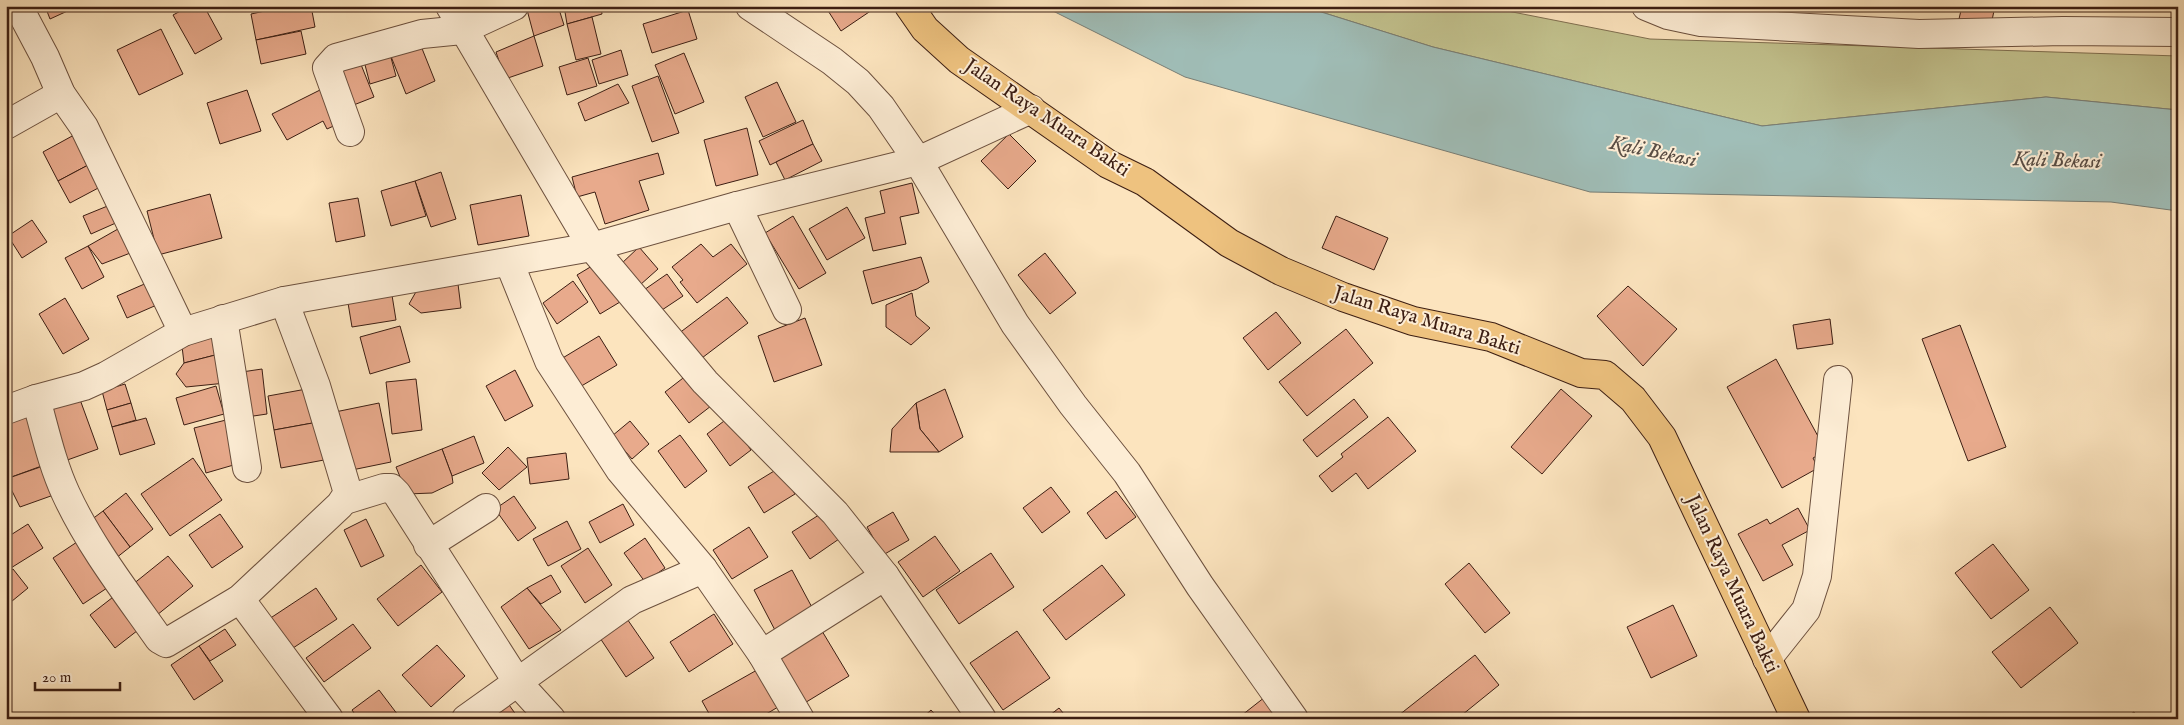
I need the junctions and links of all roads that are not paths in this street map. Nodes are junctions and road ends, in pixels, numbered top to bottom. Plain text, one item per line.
1 (18, 6) edge
2 (450, 6) edge
3 (514, 6) edge
4 (750, 6) edge
5 (909, 6) edge
6 (1646, 6) edge
7 (462, 30) junction
8 (2178, 32) edge
9 (61, 94) junction
10 (1031, 109) junction
11 (6, 125) edge
12 (350, 132) dead end
13 (932, 155) junction
14 (737, 206) junction
15 (592, 247) junction
16 (509, 262) junction
17 (284, 301) junction
18 (787, 310) dead end
19 (223, 319) junction
20 (183, 332) junction
21 (1838, 380) dead end
22 (36, 399) junction
23 (6, 410) edge
24 (247, 468) dead end
25 (345, 500) junction
26 (486, 508) dead end
27 (428, 545) junction
28 (703, 569) junction
29 (885, 576) junction
30 (240, 599) junction
31 (762, 654) junction
32 (1767, 659) junction
33 (518, 683) junction
34 (329, 719) edge
35 (466, 719) edge
36 (551, 719) edge
37 (800, 719) edge
38 (982, 719) edge
39 (1294, 719) edge
40 (1796, 719) edge

1 - 9 street
2 - 7 street
3 - 7 street
4 - 13 street
5 - 10 main road, Jalan Raya Muara Bakti
6 - 8 street
7 - 12 street
7 - 15 street
9 - 11 street
9 - 20 street
10 - 13 street
10 - 32 main road, Jalan Raya Muara Bakti
13 - 14 street
13 - 39 street
14 - 15 street
14 - 18 street
15 - 16 street
15 - 29 street
16 - 17 street
16 - 28 street
17 - 19 street
17 - 25 street
19 - 20 street
19 - 24 street
20 - 22 street
21 - 32 street
22 - 23 street
22 - 30 street
25 - 27 street
25 - 30 street
26 - 27 street
27 - 33 street
28 - 31 street
28 - 33 street
29 - 31 street
29 - 38 street
30 - 34 street
31 - 37 street
32 - 40 main road, Jalan Raya Muara Bakti
33 - 35 street
33 - 36 street

